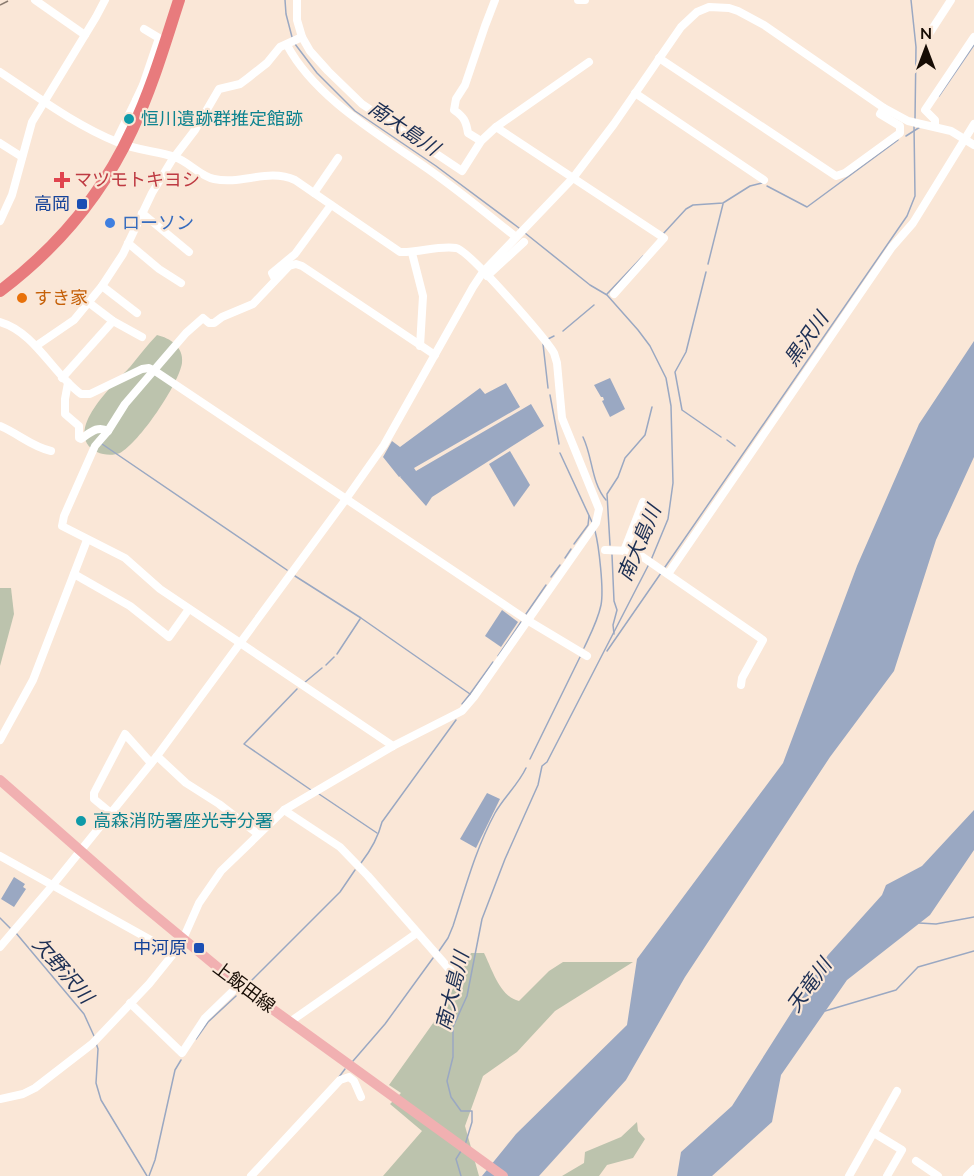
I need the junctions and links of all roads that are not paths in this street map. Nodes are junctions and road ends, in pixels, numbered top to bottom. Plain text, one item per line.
1 (35, 0) edge
2 (105, 0) edge
3 (179, 0) edge
4 (297, 0) edge
5 (495, 0) edge
6 (578, 0) edge
7 (585, 0) edge
8 (951, 0) edge
9 (48, 4) edge
10 (709, 4) edge
11 (144, 30) dead end
12 (85, 35) junction
13 (927, 37) dead end
14 (974, 37) edge
15 (295, 41) junction
16 (659, 58) junction
17 (589, 62) dead end
18 (0, 72) edge
19 (635, 93) junction
20 (44, 101) junction
21 (140, 102) junction
22 (884, 108) junction
23 (974, 124) edge
24 (935, 126) junction
25 (496, 127) junction
26 (964, 139) junction
27 (481, 141) junction
28 (0, 143) edge
29 (120, 143) junction
30 (974, 145) edge
31 (22, 157) junction
32 (175, 157) junction
33 (338, 158) dead end
34 (573, 178) junction
35 (764, 180) dead end
36 (314, 193) junction
37 (331, 205) junction
38 (142, 213) junction
39 (0, 220) edge
40 (519, 238) junction
41 (128, 243) junction
42 (189, 252) dead end
43 (412, 253) junction
44 (485, 274) junction
45 (275, 279) junction
46 (181, 283) dead end
47 (102, 286) junction
48 (0, 291) edge
49 (614, 294) dead end
50 (88, 302) junction
51 (137, 313) dead end
52 (113, 321) junction
53 (0, 322) edge
54 (142, 336) dead end
55 (36, 346) junction
56 (420, 346) junction
57 (435, 355) junction
58 (155, 371) junction
59 (65, 380) junction
60 (0, 426) edge
61 (108, 431) junction
62 (51, 451) dead end
63 (346, 499) junction
64 (643, 502) dead end
65 (87, 540) junction
66 (605, 550) dead end
67 (624, 551) junction
68 (659, 567) junction
69 (74, 574) junction
70 (189, 609) junction
71 (527, 620) junction
72 (238, 643) junction
73 (587, 656) dead end
74 (741, 685) dead end
75 (0, 740) edge
76 (393, 746) junction
77 (157, 756) junction
78 (150, 763) junction
79 (0, 780) edge
80 (284, 810) junction
81 (111, 813) junction
82 (258, 834) junction
83 (81, 849) junction
84 (0, 856) edge
85 (52, 886) junction
86 (417, 933) junction
87 (183, 939) junction
88 (0, 947) edge
89 (174, 953) junction
90 (451, 971) dead end
91 (239, 985) junction
92 (130, 1003) junction
93 (294, 1019) dead end
94 (897, 1091) dead end
95 (361, 1097) dead end
96 (0, 1099) edge
97 (874, 1133) junction
98 (916, 1161) dead end
99 (974, 1169) edge
100 (251, 1176) edge
101 (504, 1176) edge
102 (849, 1176) edge
103 (887, 1176) edge
104 (938, 1176) edge
105 (967, 1176) edge

1 - 9 street
2 - 12 street
3 - 21 highway
4 - 15 street
5 - 27 street
6 - 7 street
8 - 13 street
9 - 12 street
10 - 16 street
10 - 22 street
11 - 21 street
12 - 20 street
14 - 24 street
15 - 27 street
15 - 32 street
15 - 40 street
16 - 19 street
16 - 22 street
17 - 25 street
18 - 20 street
19 - 34 street
19 - 35 street
20 - 29 street
20 - 31 street
21 - 29 highway
22 - 24 street
23 - 26 street
24 - 26 street
25 - 27 street
25 - 34 street
26 - 30 street
26 - 68 street
28 - 31 street
29 - 32 street
29 - 48 highway
31 - 39 street
32 - 36 street
32 - 38 street
33 - 36 street
34 - 40 street
34 - 49 street
36 - 37 street
37 - 43 street
37 - 45 street
38 - 41 street
38 - 42 street
40 - 44 street
41 - 46 street
41 - 47 street
43 - 44 street
43 - 56 street
44 - 57 street
44 - 71 street
45 - 56 street
45 - 58 street
47 - 50 street
47 - 51 street
50 - 52 street
50 - 55 street
52 - 54 street
52 - 59 street
53 - 55 street
55 - 59 street
56 - 57 street
57 - 63 street
58 - 59 street
58 - 61 street
58 - 63 street
59 - 61 street
60 - 62 street
61 - 65 street
63 - 71 street
63 - 72 street
64 - 67 street
65 - 69 street
65 - 70 street
66 - 67 street
67 - 68 street
68 - 74 street
69 - 70 street
69 - 75 street
70 - 72 street
71 - 73 street
71 - 76 street
72 - 76 street
72 - 77 street
76 - 80 street
77 - 78 street
77 - 82 street
78 - 81 street
78 - 81 street
79 - 83 main road, 上飯田線
80 - 82 street
80 - 86 street
81 - 83 street
82 - 87 street
83 - 85 street
83 - 87 main road, 上飯田線
84 - 85 street
85 - 88 street
85 - 89 street
86 - 90 street
86 - 93 street
87 - 89 street
87 - 91 main road, 上飯田線
89 - 92 street
91 - 92 street
91 - 101 main road, 上飯田線
92 - 96 street
94 - 97 street
95 - 100 street
97 - 102 street
97 - 103 street
98 - 104 street
99 - 105 street

